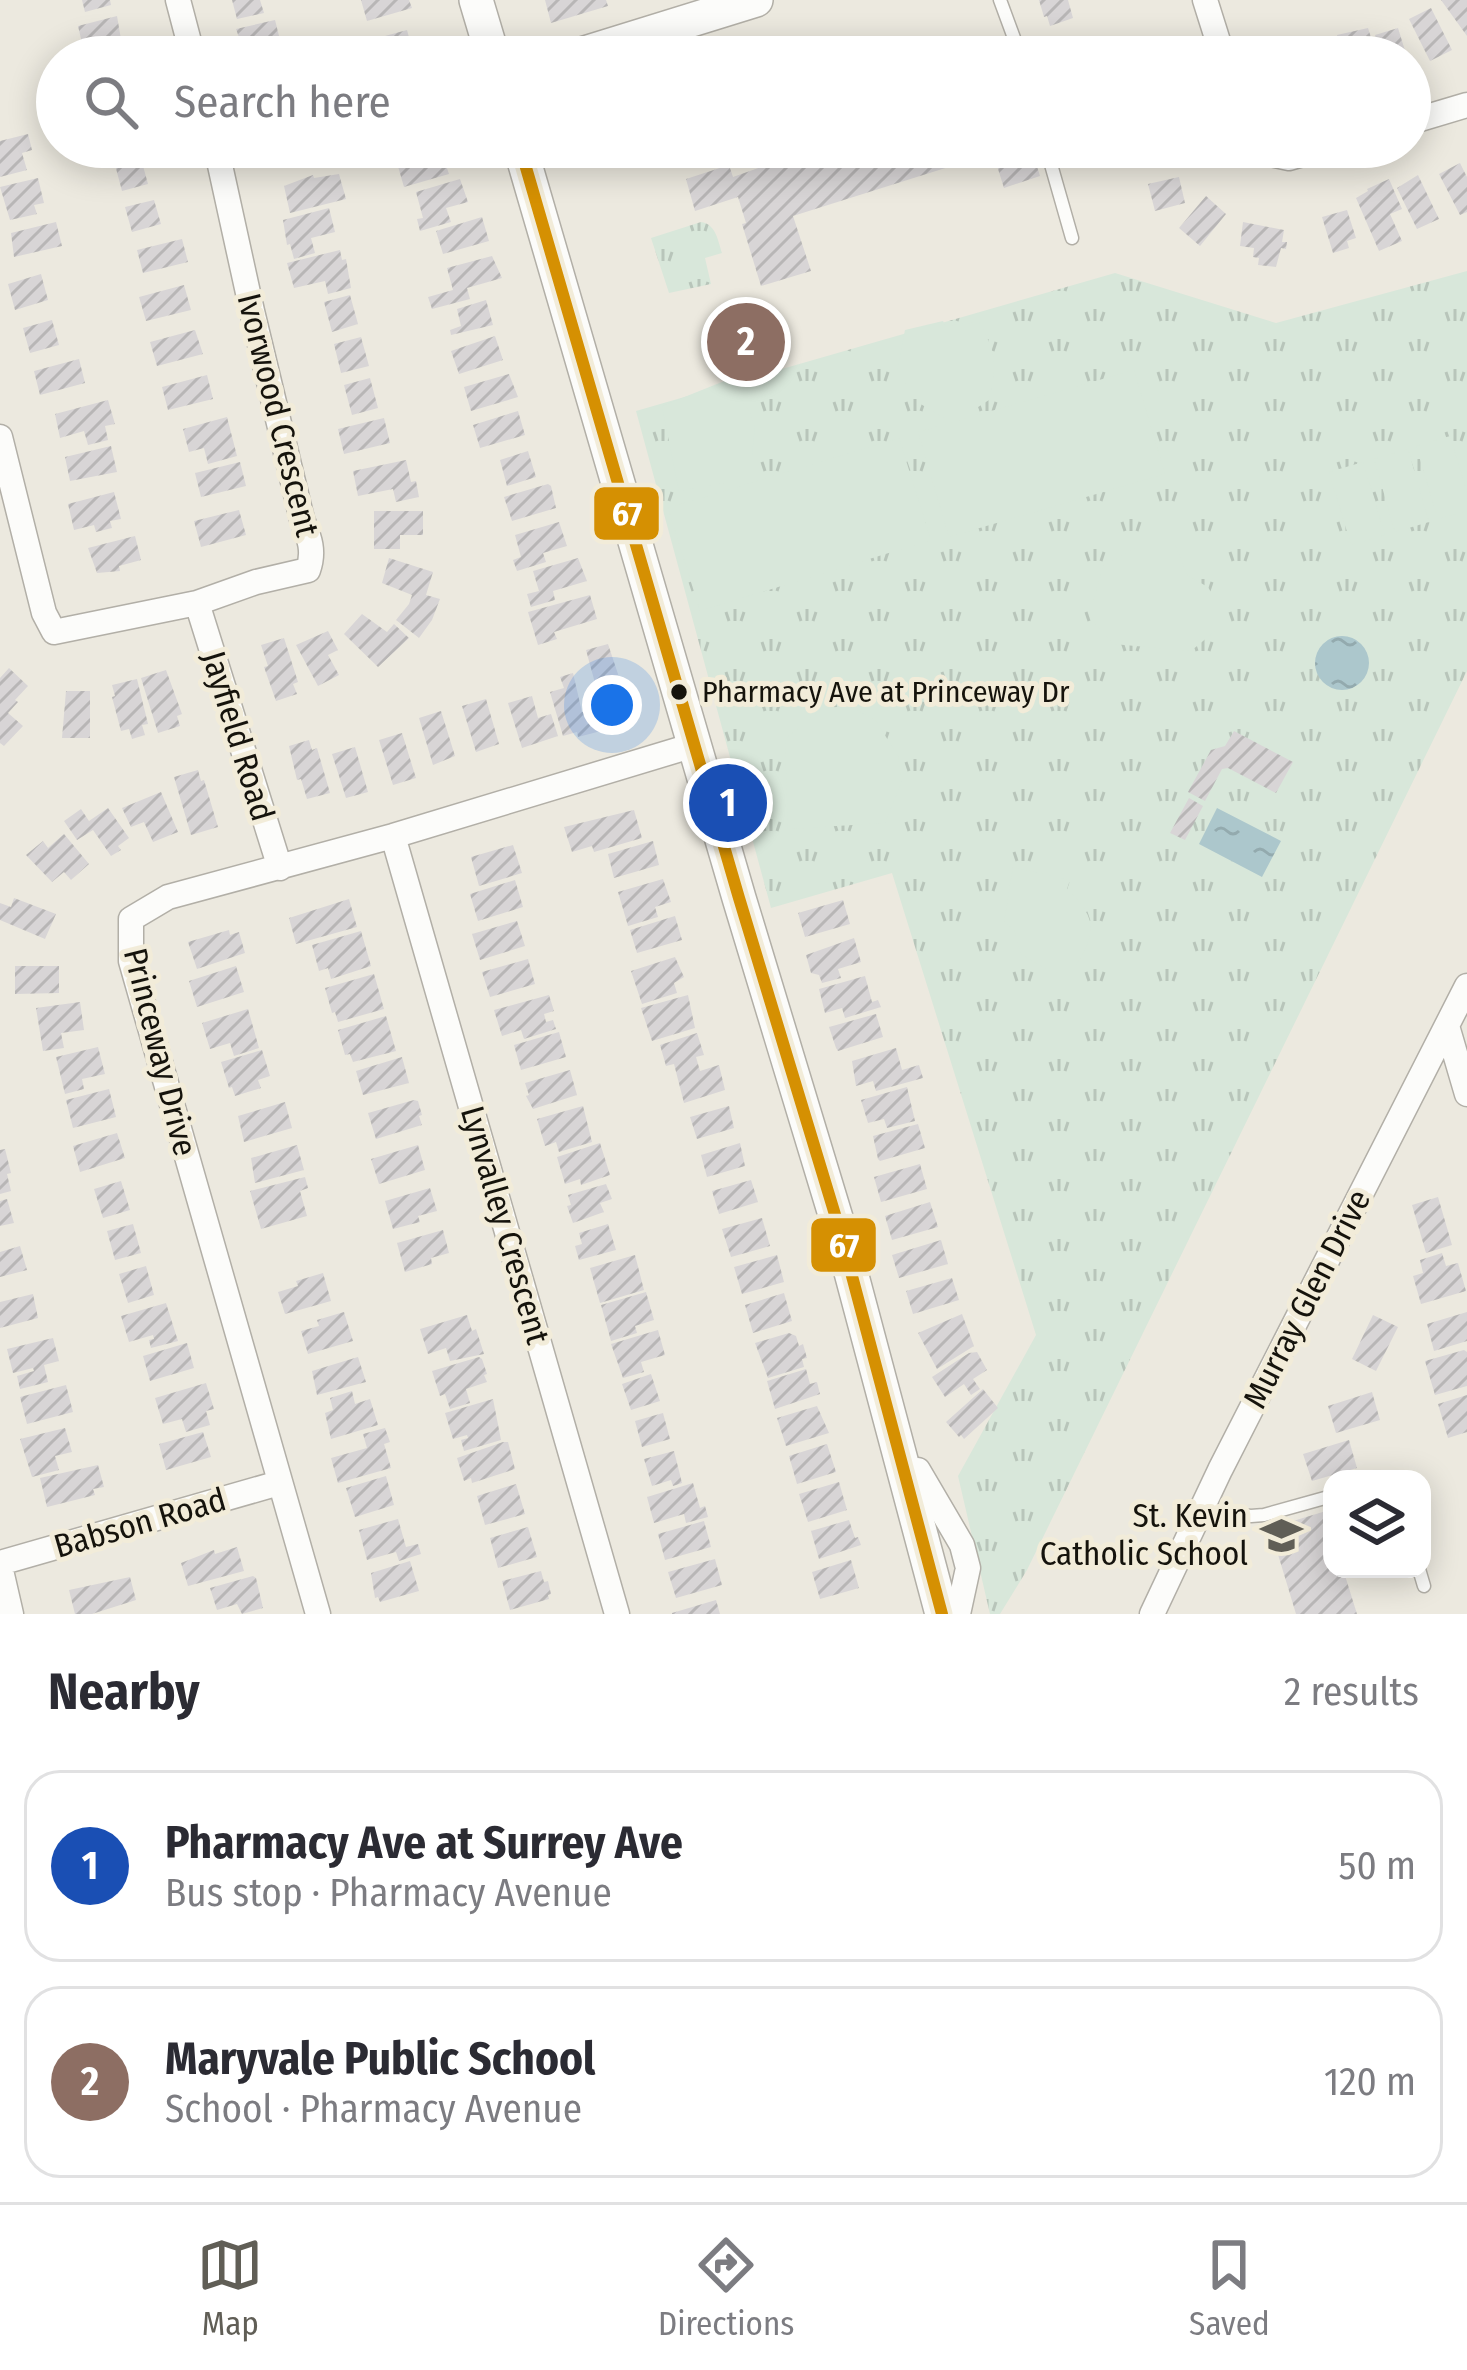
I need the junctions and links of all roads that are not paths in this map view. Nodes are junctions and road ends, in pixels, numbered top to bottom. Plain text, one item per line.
1 (178, 0) edge
2 (476, 0) edge
3 (756, 0) edge
4 (1000, 0) edge
5 (1205, 0) edge
6 (187, 36) edge
7 (487, 36) edge
8 (687, 36) edge
9 (1013, 36) edge
10 (1216, 36) edge
11 (1467, 105) edge
12 (1431, 116) edge
13 (228, 168) edge
14 (526, 168) edge
15 (1052, 168) edge
16 (1072, 238) dead end
17 (0, 437) edge
18 (197, 604) junction
19 (694, 745) junction
20 (393, 836) junction
21 (280, 868) junction
22 (1467, 986) edge
23 (1447, 1026) junction
24 (1467, 1094) edge
25 (918, 1470) dead end
26 (279, 1483) junction
27 (1323, 1499) edge
28 (1201, 1511) junction
29 (0, 1564) edge
30 (1422, 1578) edge
31 (1424, 1586) dead end
32 (946, 1609) edge
33 (11, 1614) edge
34 (318, 1614) edge
35 (617, 1614) edge
36 (1153, 1614) edge

1 - 6 street
2 - 7 street
3 - 8 street
4 - 9 lane
5 - 10 street
11 - 12 street
13 - 18 street, Ivorwood Crescent
14 - 19 street
15 - 16 lane
17 - 18 street
18 - 21 street, Jayfield Road
19 - 20 street, Princeway Drive
19 - 32 street
20 - 21 street, Princeway Drive
20 - 35 street, Lynvalley Crescent
21 - 26 street, Princeway Drive
22 - 23 street, Murray Glen Drive
23 - 24 street
23 - 28 street, Murray Glen Drive
25 - 32 street
26 - 29 street, Babson Road
26 - 34 street, Princeway Drive
27 - 28 lane
28 - 36 street, Murray Glen Drive
29 - 33 street
30 - 31 lane

